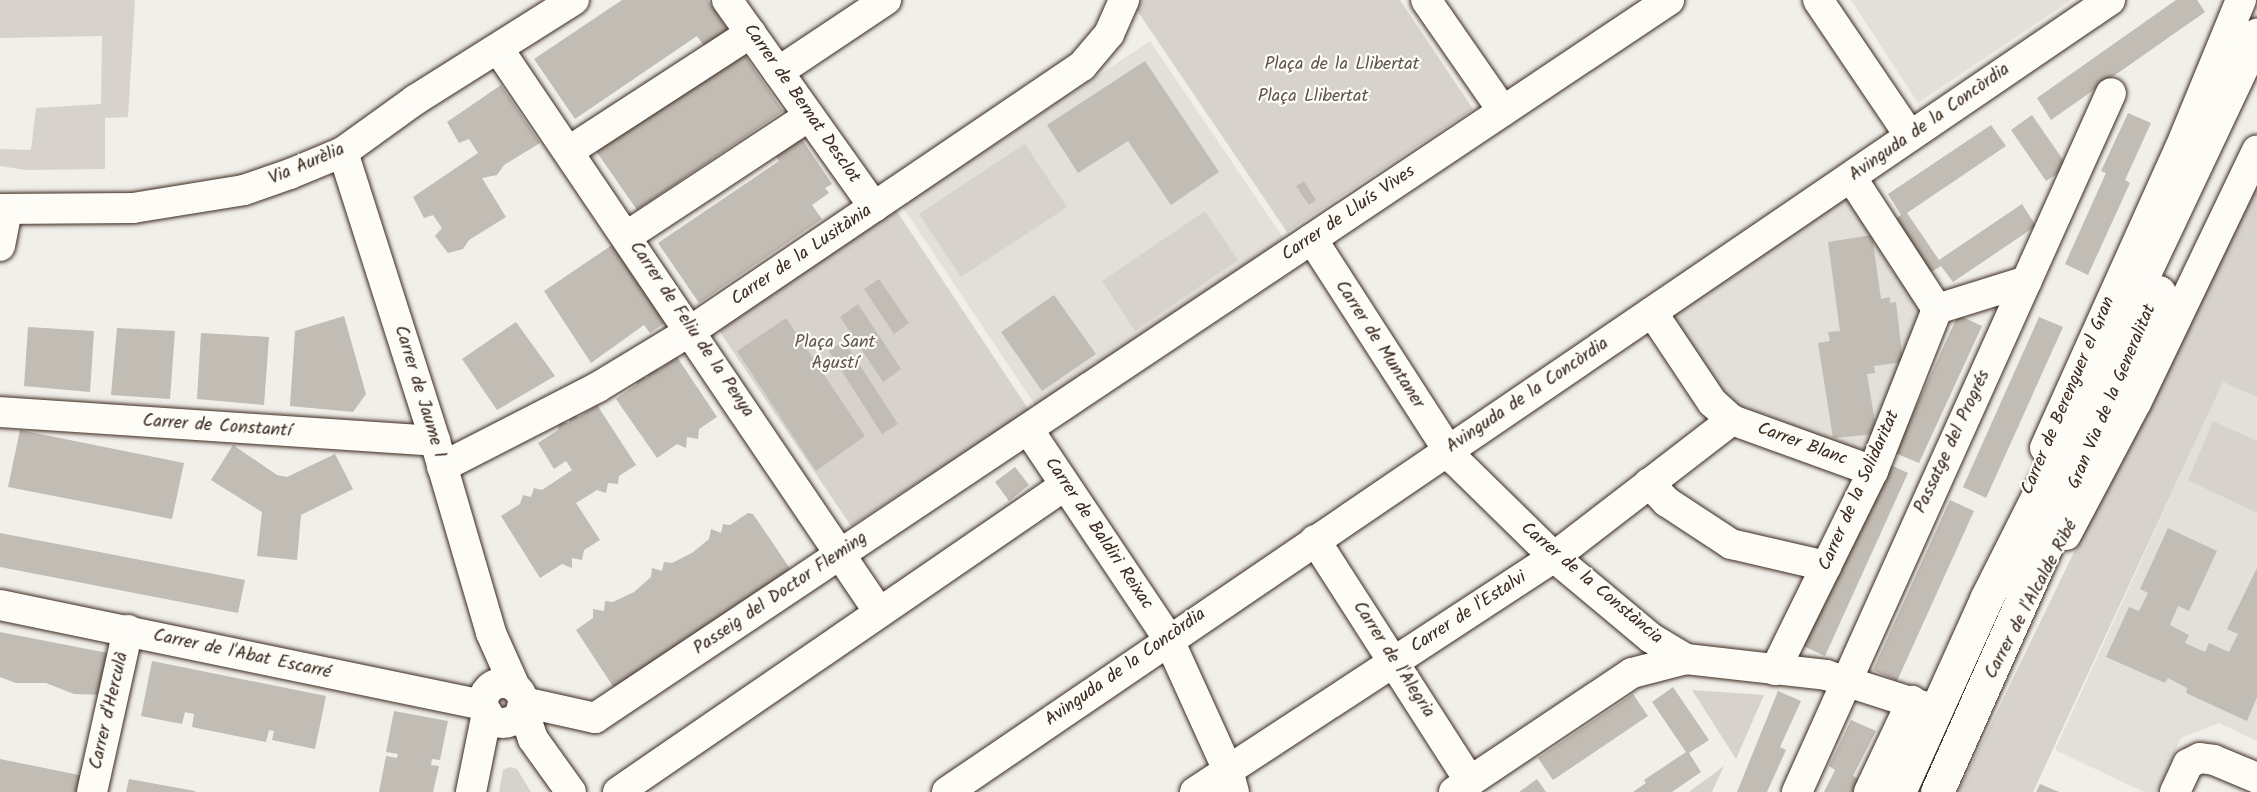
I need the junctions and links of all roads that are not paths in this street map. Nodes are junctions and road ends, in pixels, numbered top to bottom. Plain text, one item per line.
1 (574, 0) edge
2 (727, 0) edge
3 (886, 0) edge
4 (1124, 0) edge
5 (1426, 0) edge
6 (1669, 0) edge
7 (1818, 0) edge
8 (2110, 0) edge
9 (2241, 0) edge
10 (751, 33) junction
11 (2257, 35) edge
12 (499, 50) junction
13 (2257, 67) edge
14 (778, 72) junction
15 (2111, 93) dead end
16 (1503, 111) junction
17 (809, 116) junction
18 (1910, 136) junction
19 (2257, 150) edge
20 (569, 151) junction
21 (343, 152) junction
22 (1851, 177) junction
23 (874, 207) junction
24 (3, 209) edge
25 (627, 236) junction
26 (1312, 239) junction
27 (0, 246) edge
28 (2027, 281) junction
29 (1937, 309) junction
30 (1652, 312) junction
31 (692, 330) junction
32 (0, 412) edge
33 (1732, 420) junction
34 (1028, 429) junction
35 (1448, 449) junction
36 (438, 454) junction
37 (1873, 471) junction
38 (1649, 483) junction
39 (1064, 486) junction
40 (1315, 540) junction
41 (841, 554) junction
42 (1554, 557) junction
43 (1826, 566) junction
44 (1986, 598) junction
45 (0, 605) edge
46 (879, 612) junction
47 (128, 630) junction
48 (1168, 638) junction
49 (1686, 659) junction
50 (1394, 662) junction
51 (1775, 670) junction
52 (1845, 680) junction
53 (504, 704) junction
54 (1924, 706) junction
55 (1966, 727) junction
56 (2257, 778) edge
57 (1231, 781) edge
58 (1462, 787) edge
59 (92, 792) edge
60 (471, 792) edge
61 (571, 792) edge
62 (618, 792) edge
63 (947, 792) edge
64 (1195, 792) edge
65 (1797, 792) edge
66 (1869, 792) edge
67 (1899, 792) edge
68 (1937, 792) edge
69 (2175, 792) edge

1 - 12 street, Via Aurèlia
2 - 10 street, Carrer de Bernat Desclot
3 - 14 street
4 - 23 street, Carrer de la Lusitània
5 - 16 street
6 - 16 street, Carrer de Lluís Vives
7 - 18 street
8 - 18 street, Avinguda de la Concòrdia
9 - 44 street, Carrer de Berenguer el Gran
10 - 14 street, Carrer de Bernat Desclot
10 - 20 street
11 - 44 main road, Gran Via de la Generalitat
12 - 20 street, Carrer de Feliu de la Penya
12 - 21 street, Via Aurèlia
13 - 55 main road, Gran Via de la Generalitat
14 - 17 street, Carrer de Bernat Desclot
15 - 28 street, Passatge del Progrés
16 - 26 street, Carrer de Lluís Vives
17 - 23 street, Carrer de Bernat Desclot
17 - 25 street
18 - 22 street, Avinguda de la Concòrdia
19 - 55 street, Carrer de l'Alcalde Ribé
20 - 25 street, Carrer de Feliu de la Penya
21 - 24 street, Via Aurèlia
21 - 36 street, Carrer de Jaume I
22 - 29 street
22 - 30 street, Avinguda de la Concòrdia
23 - 31 street, Carrer de la Lusitània
24 - 27 street
25 - 31 street, Carrer de Feliu de la Penya
26 - 34 street, Carrer de Lluís Vives
26 - 35 street, Carrer de Muntaner
28 - 29 street
28 - 52 street, Passatge del Progrés
29 - 37 street, Carrer de la Solidaritat
30 - 33 street
30 - 35 street, Avinguda de la Concòrdia
31 - 36 street, Carrer de la Lusitània
31 - 41 street, Carrer de Feliu de la Penya
32 - 36 street, Carrer de Constantí
33 - 37 street, Carrer Blanc
33 - 38 street, Carrer de l'Estalvi
34 - 39 street, Carrer de Baldiri Reixac
34 - 41 street, Passeig del Doctor Fleming
35 - 40 street, Avinguda de la Concòrdia
35 - 42 street, Carrer de la Constància
36 - 53 street, Carrer de Jaume I
37 - 43 street, Carrer de la Solidaritat
38 - 42 street, Carrer de l'Estalvi
38 - 43 street
39 - 46 street
39 - 48 street, Carrer de Baldiri Reixac
40 - 48 street, Avinguda de la Concòrdia
40 - 50 street, Carrer de l'Alegria
41 - 46 street, Carrer de Feliu de la Penya
41 - 53 street, Passeig del Doctor Fleming
42 - 49 street, Carrer de la Constància
42 - 50 street, Carrer de l'Estalvi
43 - 51 street, Carrer de la Solidaritat
44 - 54 main road, Carrer de Berenguer el Gran
45 - 47 street, Carrer de l'Abat Escarré
46 - 62 street
47 - 53 street, Carrer de l'Abat Escarré
47 - 59 street, Carrer d'Herculà
48 - 57 street, Carrer de Baldiri Reixac
48 - 63 street, Avinguda de la Concòrdia
49 - 51 street, Carrer de la Constància
49 - 58 street
50 - 57 street, Carrer de l'Estalvi
50 - 58 street, Carrer de l'Alegria
51 - 52 street, Carrer de la Constància
52 - 54 street, Carrer de la Constància
52 - 65 street, Passatge del Progrés
53 - 60 street
53 - 61 street
54 - 66 street
54 - 67 main road, Carrer de Berenguer el Gran
55 - 68 main road, Carrer de l'Alcalde Ribé
56 - 69 street
57 - 64 street, Carrer de l'Estalvi

